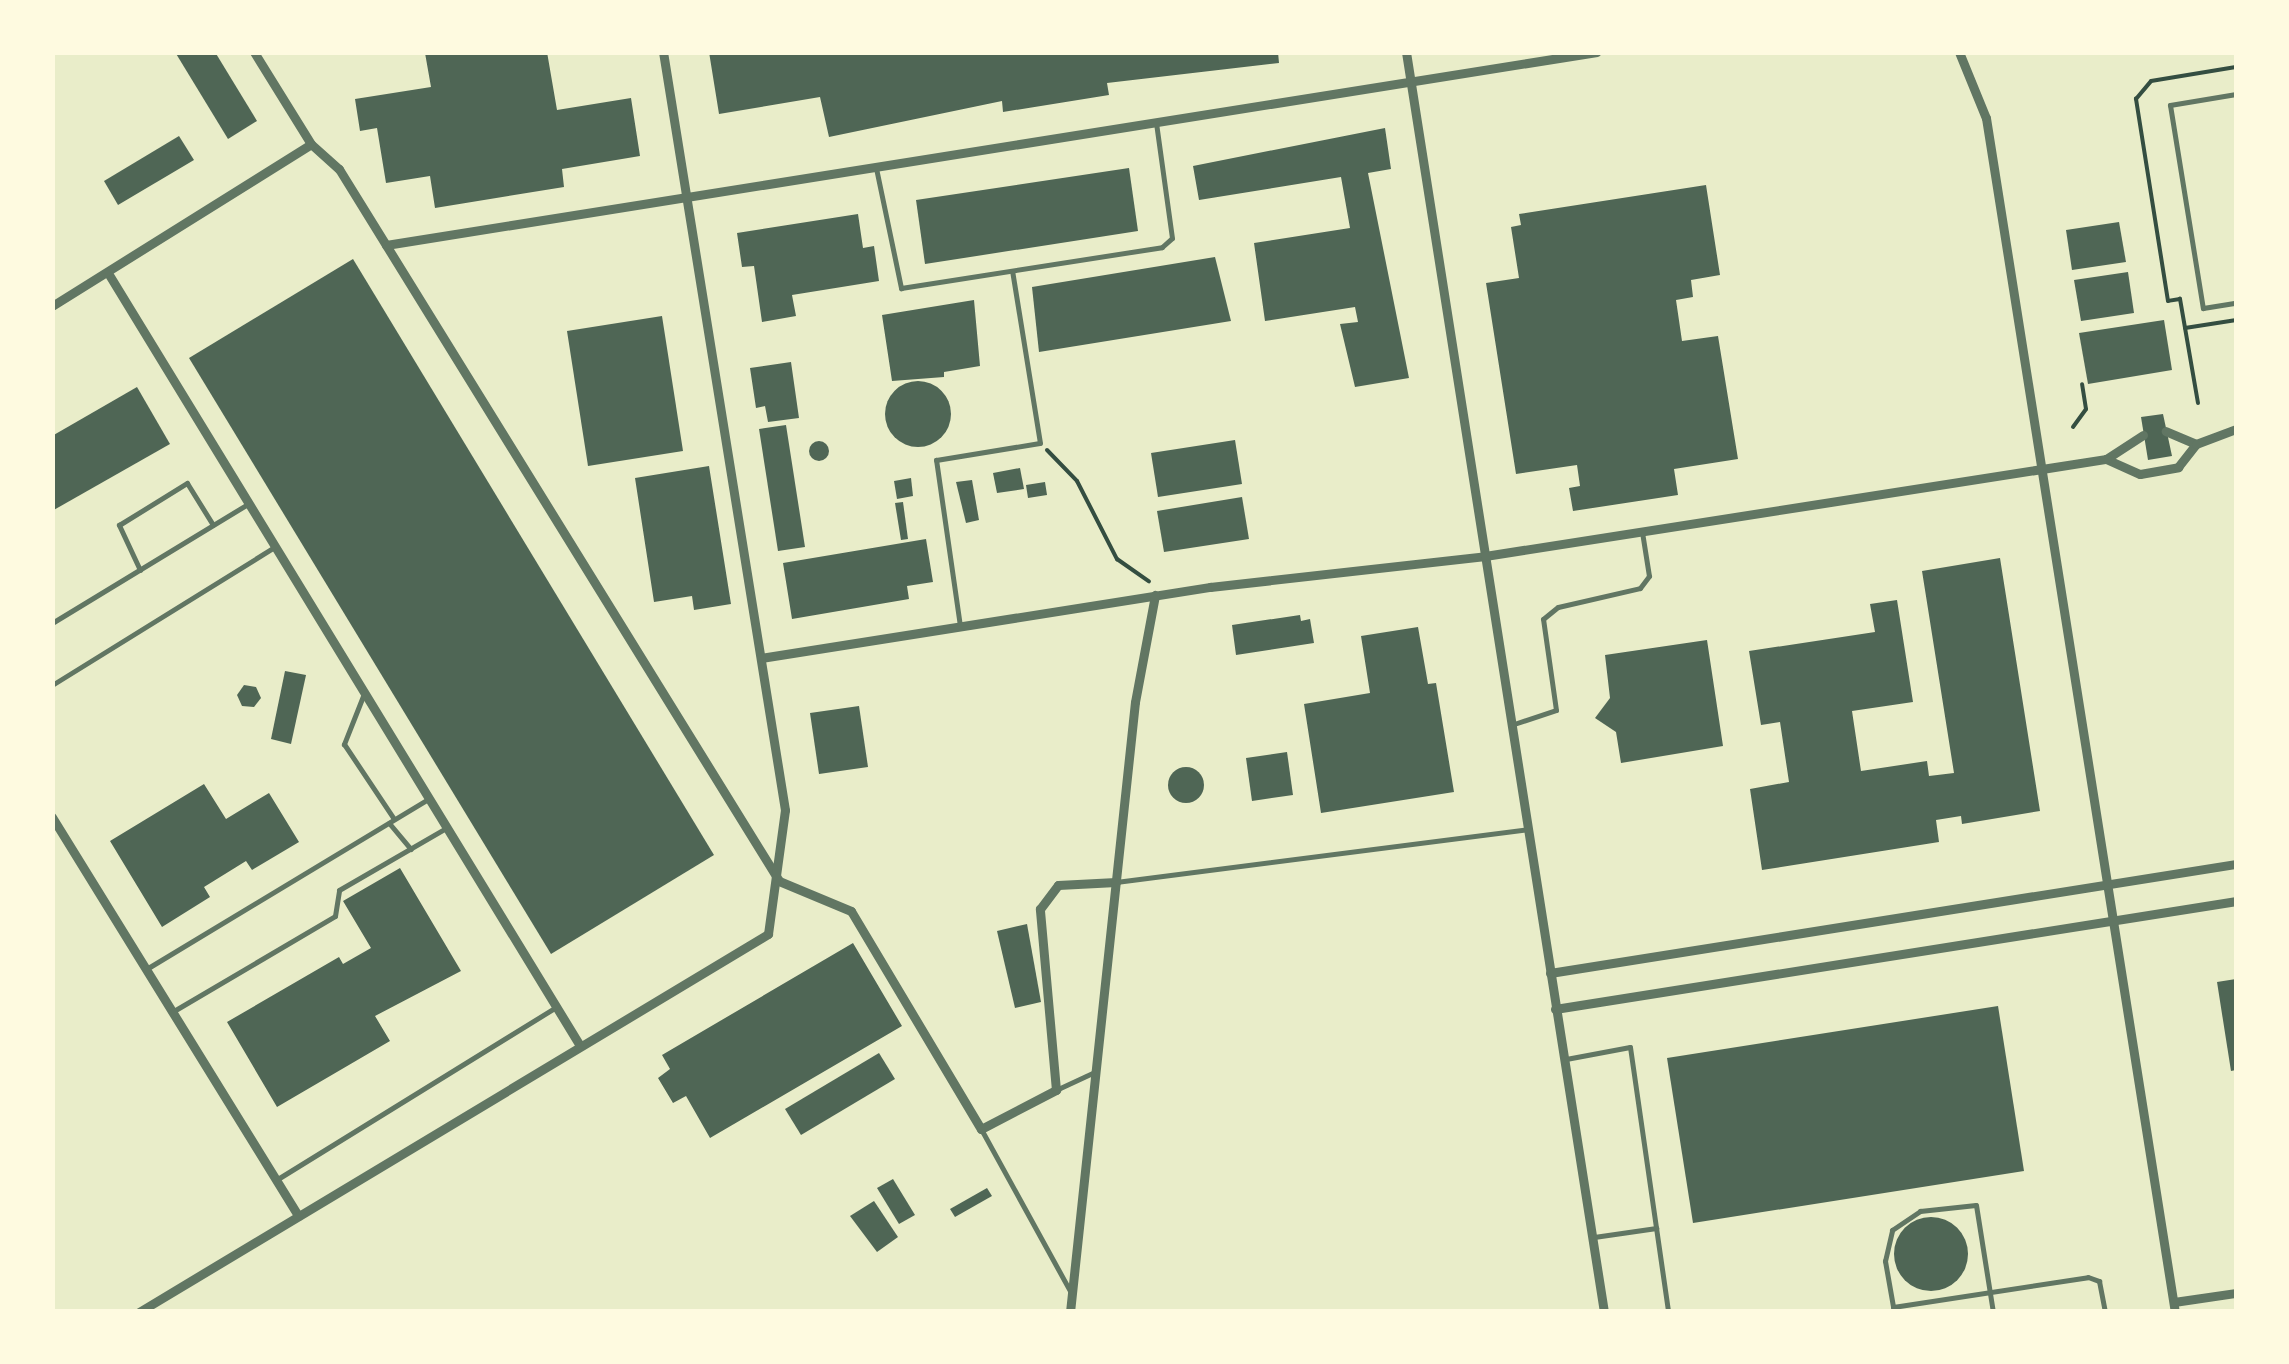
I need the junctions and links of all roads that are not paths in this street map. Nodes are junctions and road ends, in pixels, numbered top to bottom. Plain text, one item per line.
1 (254, 52) edge
2 (663, 52) edge
3 (1406, 52) edge
4 (1597, 52) edge
5 (1959, 52) edge
6 (1411, 82) junction
7 (2236, 94) edge
8 (1156, 122) junction
9 (311, 144) junction
10 (875, 167) junction
11 (686, 198) junction
12 (386, 245) junction
13 (1012, 271) junction
14 (108, 273) junction
15 (2236, 302) edge
16 (52, 306) edge
17 (2236, 429) edge
18 (2166, 431) dead end
19 (2144, 434) dead end
20 (2196, 444) junction
21 (2106, 460) junction
22 (2046, 469) junction
23 (246, 506) junction
24 (213, 525) junction
25 (1642, 532) junction
26 (273, 548) junction
27 (1485, 556) junction
28 (140, 570) junction
29 (1155, 595) junction
30 (52, 623) edge
31 (960, 626) junction
32 (761, 658) junction
33 (52, 685) edge
34 (363, 696) junction
35 (1511, 724) junction
36 (428, 800) junction
37 (52, 816) edge
38 (392, 821) junction
39 (446, 828) junction
40 (1528, 829) junction
41 (411, 848) junction
42 (2236, 864) edge
43 (779, 881) junction
44 (1116, 882) junction
45 (2111, 884) junction
46 (2236, 901) edge
47 (2116, 920) junction
48 (146, 969) junction
49 (1550, 973) junction
50 (556, 1006) junction
51 (1556, 1009) junction
52 (172, 1012) junction
53 (579, 1044) junction
54 (1564, 1059) junction
55 (1096, 1072) junction
56 (1056, 1090) junction
57 (981, 1129) junction
58 (276, 1180) junction
59 (298, 1216) junction
60 (1656, 1228) junction
61 (1592, 1237) junction
62 (1990, 1292) junction
63 (2236, 1293) edge
64 (1072, 1294) junction
65 (2174, 1307) edge
66 (1894, 1309) edge
67 (140, 1312) edge
68 (1070, 1312) edge
69 (1604, 1312) edge
70 (1668, 1312) edge
71 (1993, 1312) edge
72 (2104, 1312) edge

1 - 9 street
2 - 11 street
3 - 6 street
4 - 6 street
5 - 22 street
6 - 8 street
6 - 27 street
7 - 15 lane
8 - 10 street
8 - 13 lane
9 - 12 street
9 - 14 street
10 - 11 street
10 - 13 lane
11 - 12 street
11 - 32 street
12 - 43 street
13 - 31 lane
14 - 16 street
14 - 23 street
17 - 20 street
18 - 20 street
19 - 21 street
20 - 21 street
21 - 22 street
22 - 25 street
22 - 45 street
23 - 24 lane
23 - 26 street
24 - 28 lane
24 - 28 lane
25 - 27 street
25 - 35 lane
26 - 33 lane
26 - 34 street
27 - 29 street
27 - 35 street
28 - 30 lane
29 - 31 street
29 - 44 street
31 - 32 street
32 - 43 street
34 - 36 street
34 - 38 lane
35 - 40 street
36 - 38 lane
36 - 39 street
37 - 48 street
38 - 41 lane
38 - 48 lane
39 - 41 lane
39 - 50 street
40 - 44 lane
40 - 49 street
41 - 52 lane
42 - 45 street
43 - 53 street
43 - 57 street
44 - 55 street
44 - 56 street
45 - 47 street
45 - 49 street
46 - 47 street
47 - 51 street
47 - 65 street
48 - 52 street
49 - 51 street
50 - 53 street
50 - 58 lane
51 - 54 street
52 - 58 street
53 - 59 street
54 - 60 lane
54 - 61 street
55 - 56 lane
55 - 64 street
56 - 57 street
57 - 64 lane
58 - 59 street
59 - 67 street
60 - 61 lane
60 - 70 lane
61 - 69 street
62 - 66 lane
62 - 66 lane
62 - 71 lane
62 - 72 lane
63 - 65 street
64 - 68 street

